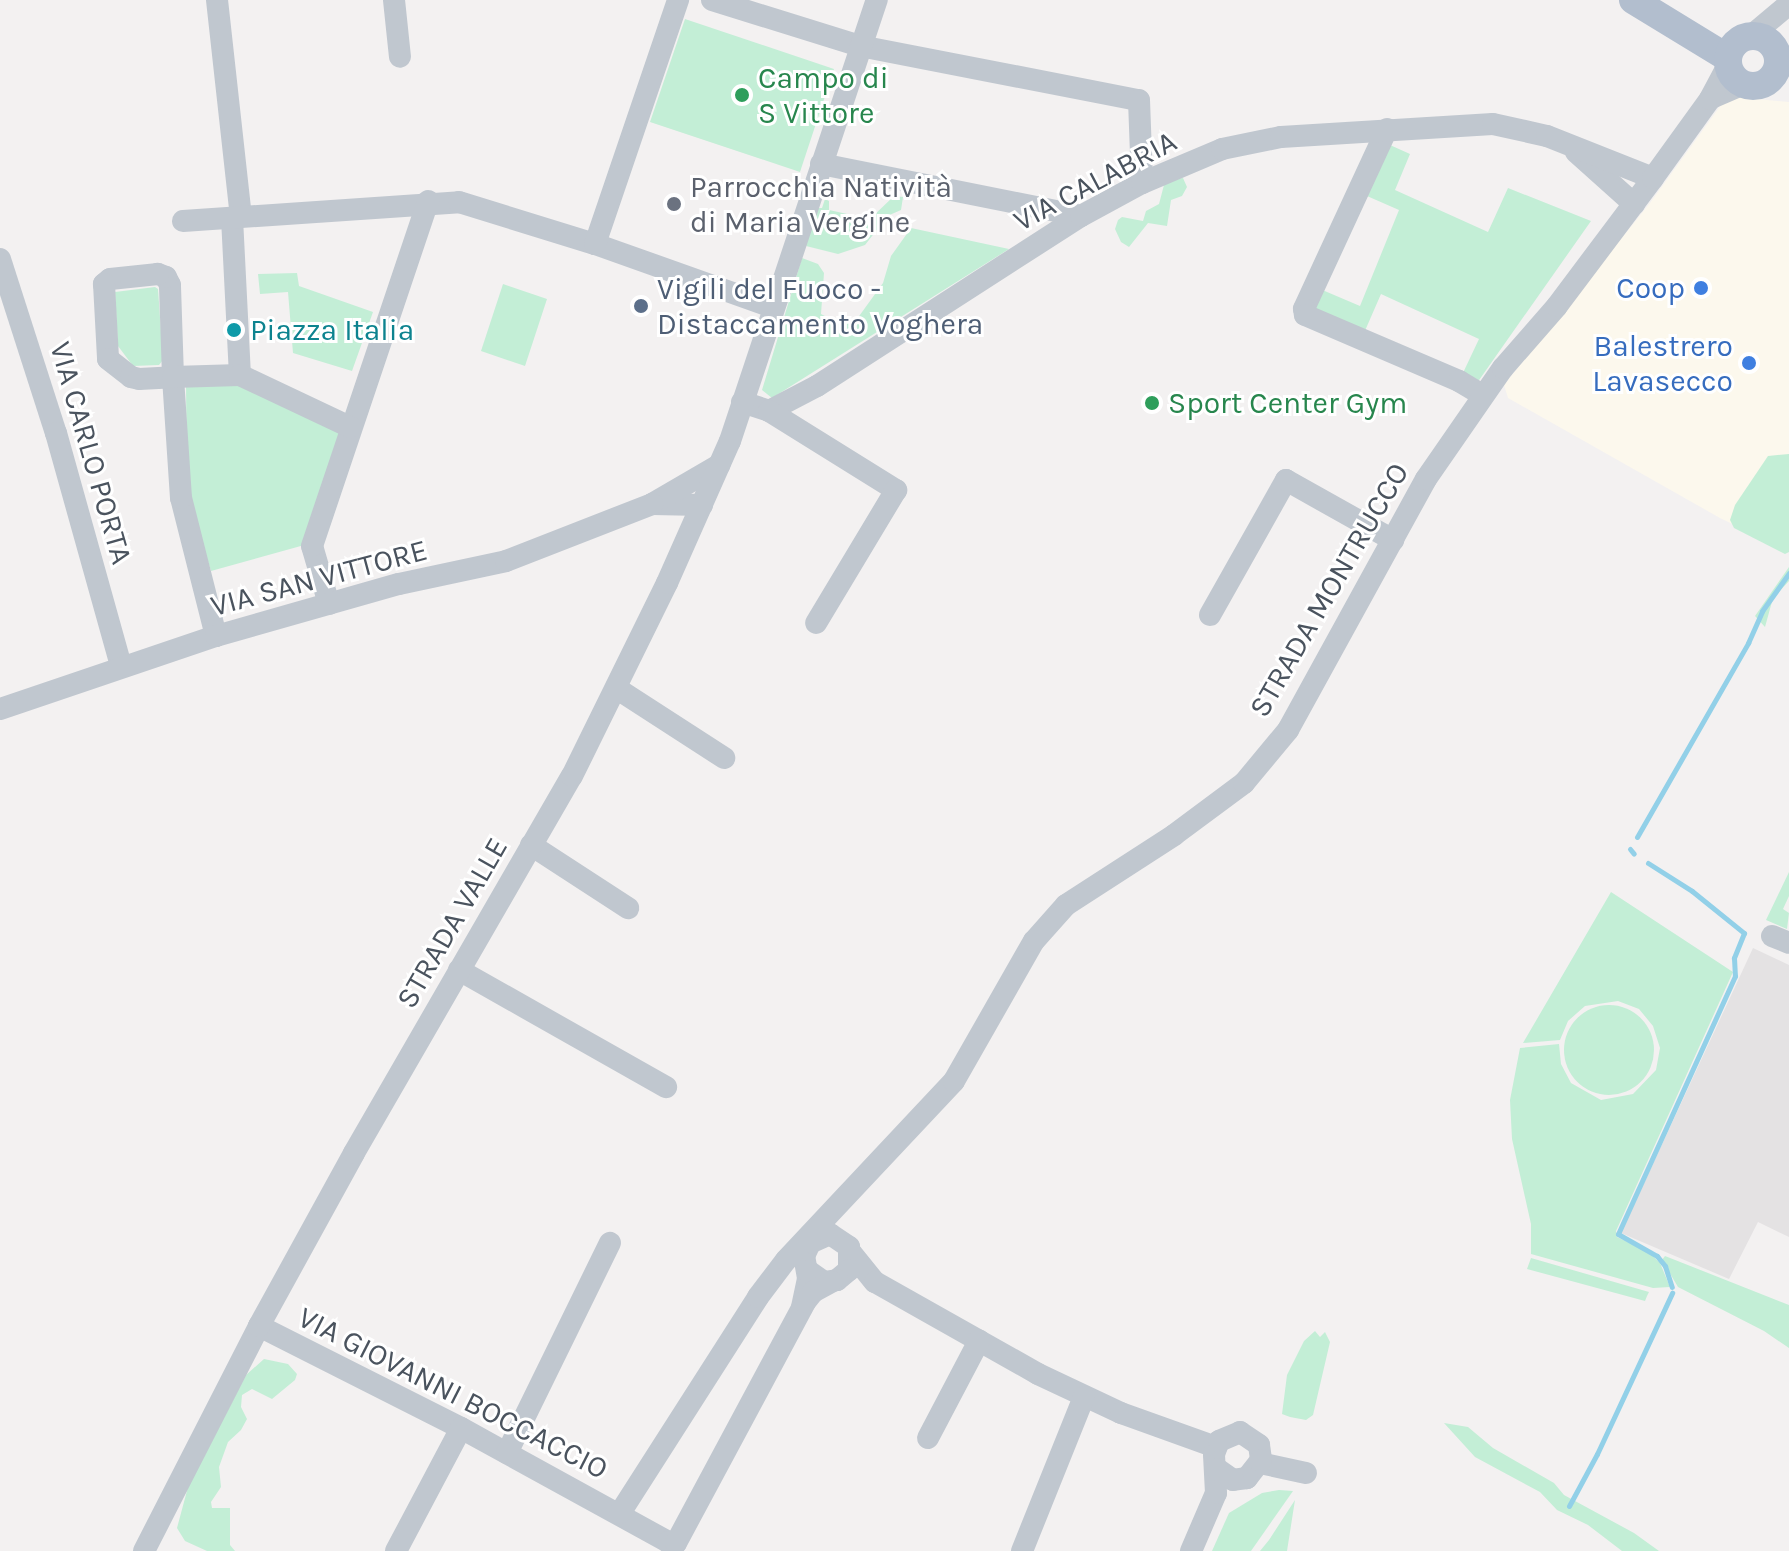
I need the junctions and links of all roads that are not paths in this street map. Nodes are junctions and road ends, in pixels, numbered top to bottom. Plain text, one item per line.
1 (217, 0) edge
2 (394, 0) edge
3 (678, 0) edge
4 (712, 0) edge
5 (877, 0) edge
6 (1633, 0) edge
7 (1641, 0) edge
8 (860, 46) junction
9 (400, 57) dead end
10 (1759, 61) edge
11 (1387, 129) junction
12 (1570, 146) junction
13 (821, 164) junction
14 (1653, 178) junction
15 (1142, 183) junction
16 (428, 201) junction
17 (1634, 204) junction
18 (1081, 216) junction
19 (236, 218) junction
20 (183, 221) dead end
21 (595, 244) junction
22 (0, 259) edge
23 (772, 307) junction
24 (240, 375) junction
25 (173, 377) junction
26 (1482, 395) junction
27 (742, 402) junction
28 (769, 411) junction
29 (350, 427) junction
30 (719, 465) junction
31 (652, 504) junction
32 (702, 505) junction
33 (1393, 540) junction
34 (329, 604) junction
35 (1210, 615) dead end
36 (816, 623) dead end
37 (216, 636) junction
38 (121, 666) junction
39 (616, 688) junction
40 (0, 709) edge
41 (724, 758) dead end
42 (531, 845) junction
43 (628, 908) dead end
44 (459, 970) junction
45 (666, 1087) dead end
46 (610, 1243) dead end
47 (814, 1246) junction
48 (852, 1254) junction
49 (834, 1281) junction
50 (886, 1288) junction
51 (801, 1308) junction
52 (259, 1326) junction
53 (979, 1341) junction
54 (1084, 1397) junction
55 (461, 1428) junction
56 (928, 1438) dead end
57 (507, 1453) junction
58 (1216, 1458) junction
59 (1260, 1463) junction
60 (1306, 1473) dead end
61 (1240, 1480) junction
62 (1212, 1504) junction
63 (620, 1513) junction
64 (144, 1551) edge
65 (396, 1551) edge
66 (1022, 1551) edge
67 (1191, 1551) edge

1 - 19 street
2 - 9 street
3 - 21 street
4 - 8 street
5 - 8 street, STRADA VALLE
6 - 10 main road
7 - 10 main road
8 - 13 street, STRADA VALLE
8 - 15 street
10 - 14 street, STRADA MONTRUCCO
11 - 12 street, VIA CALABRIA
11 - 15 street, VIA CALABRIA
11 - 26 street
12 - 14 street, VIA CALABRIA
12 - 17 street
13 - 18 street
13 - 23 street, STRADA VALLE
14 - 17 street, STRADA MONTRUCCO
15 - 18 street, VIA CALABRIA
16 - 19 street
16 - 21 street
16 - 29 street
17 - 26 street, STRADA MONTRUCCO
18 - 28 street, VIA CALABRIA
19 - 20 street
19 - 24 street
21 - 23 street
22 - 38 street, VIA CARLO PORTA
23 - 27 street, STRADA VALLE
24 - 25 street
24 - 29 street
25 - 25 street
25 - 37 street
26 - 33 street, STRADA MONTRUCCO
27 - 28 street
27 - 30 street, STRADA VALLE
28 - 36 street
29 - 34 street
30 - 31 street, VIA SAN VITTORE
30 - 32 street, STRADA VALLE
31 - 32 street, VIA SAN VITTORE
31 - 34 street, VIA SAN VITTORE
32 - 39 street, STRADA VALLE
33 - 35 street
33 - 47 street, STRADA MONTRUCCO
34 - 37 street, VIA SAN VITTORE
37 - 38 street, VIA SAN VITTORE
38 - 40 street, VIA SAN VITTORE
39 - 41 street
39 - 42 street, STRADA VALLE
42 - 43 street
42 - 44 street, STRADA VALLE
44 - 45 street
44 - 52 street, STRADA VALLE
46 - 57 street
47 - 48 street
47 - 49 street
47 - 51 street, STRADA MONTRUCCO
47 - 63 street
48 - 49 street, STRADA MONTRUCCO
48 - 50 street
49 - 50 street
49 - 51 street, STRADA MONTRUCCO
50 - 53 street
51 - 63 street, STRADA MONTRUCCO
52 - 55 street, VIA GIOVANNI BOCCACCIO
52 - 64 street, STRADA VALLE
53 - 54 street
53 - 56 street
54 - 58 street
54 - 66 street
55 - 57 street, VIA GIOVANNI BOCCACCIO
55 - 65 street
57 - 63 street, VIA GIOVANNI BOCCACCIO
58 - 59 street
58 - 61 street
58 - 62 street
59 - 60 street
59 - 61 street
61 - 62 street
62 - 67 street

